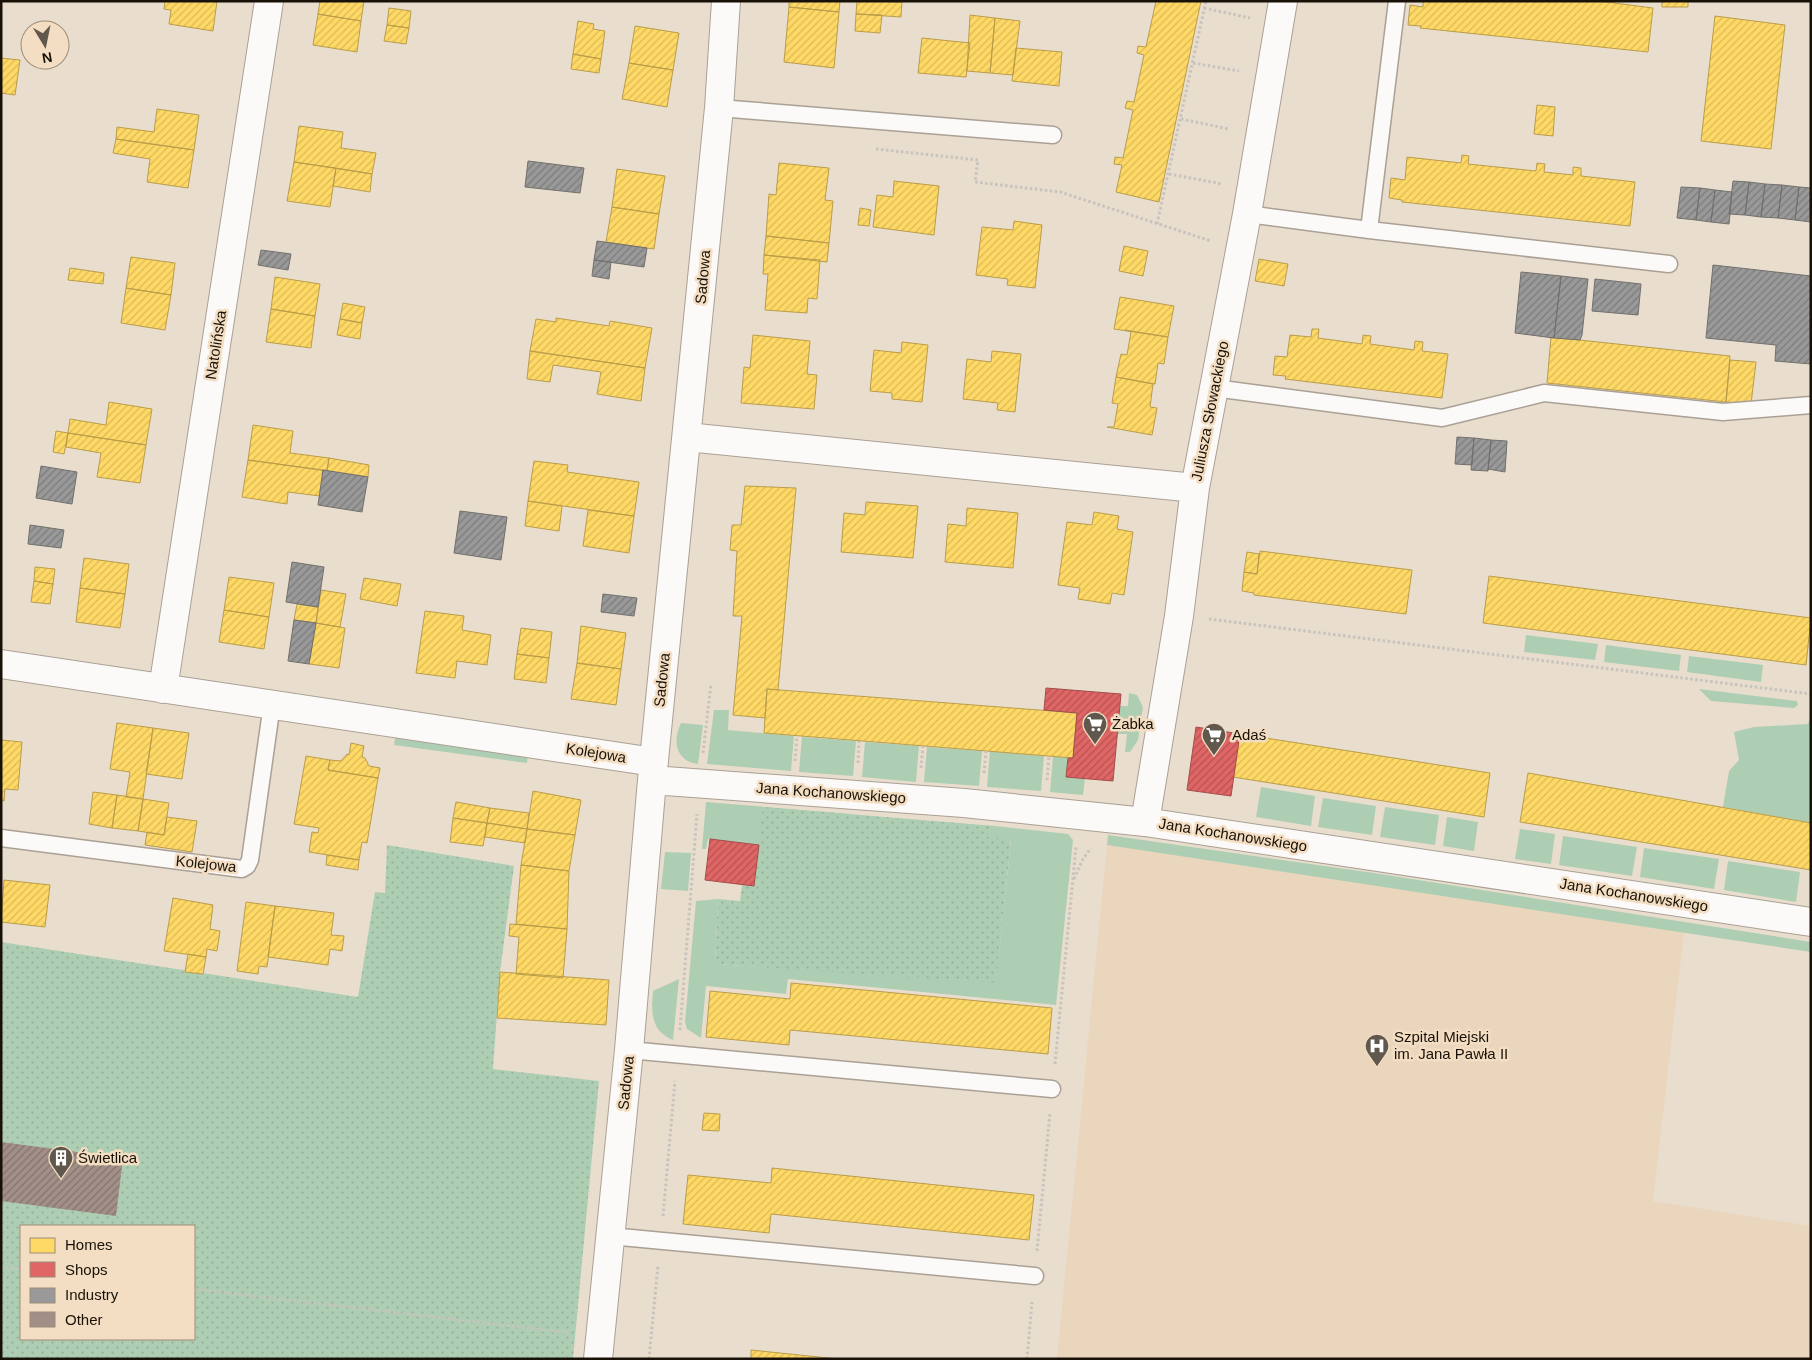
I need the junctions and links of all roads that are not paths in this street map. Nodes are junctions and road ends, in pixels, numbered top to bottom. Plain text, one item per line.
1 (269, 1) edge
2 (726, 1) edge
3 (1397, 1) edge
4 (1281, 12) edge
5 (719, 108) junction
6 (1054, 136) dead end
7 (1249, 202) junction
8 (1369, 230) junction
9 (1669, 264) dead end
10 (1214, 388) junction
11 (1811, 405) edge
12 (688, 437) junction
13 (1195, 488) junction
14 (1, 664) edge
15 (163, 689) junction
16 (272, 704) junction
17 (653, 771) junction
18 (1145, 822) junction
19 (1, 838) edge
20 (1811, 922) edge
21 (629, 1050) junction
22 (1052, 1089) road end
23 (610, 1236) junction
24 (1035, 1276) dead end
25 (599, 1347) edge

1 - 15 street, Natolińska
2 - 5 street, Sadowa
3 - 8 lane
4 - 7 street, Juliusza Słowackiego
5 - 6 lane
5 - 12 street, Sadowa
7 - 8 lane
7 - 10 street, Juliusza Słowackiego
8 - 9 lane
10 - 11 lane
10 - 13 street, Juliusza Słowackiego
12 - 13 street
12 - 17 street, Sadowa
13 - 18 street, Juliusza Słowackiego
14 - 15 street, Kolejowa
15 - 16 street, Kolejowa
16 - 17 street, Kolejowa
16 - 19 lane, Kolejowa
17 - 18 street, Jana Kochanowskiego
17 - 21 street, Sadowa
18 - 20 street, Jana Kochanowskiego
21 - 22 lane
21 - 23 street, Sadowa
23 - 24 lane
23 - 25 street, Sadowa

